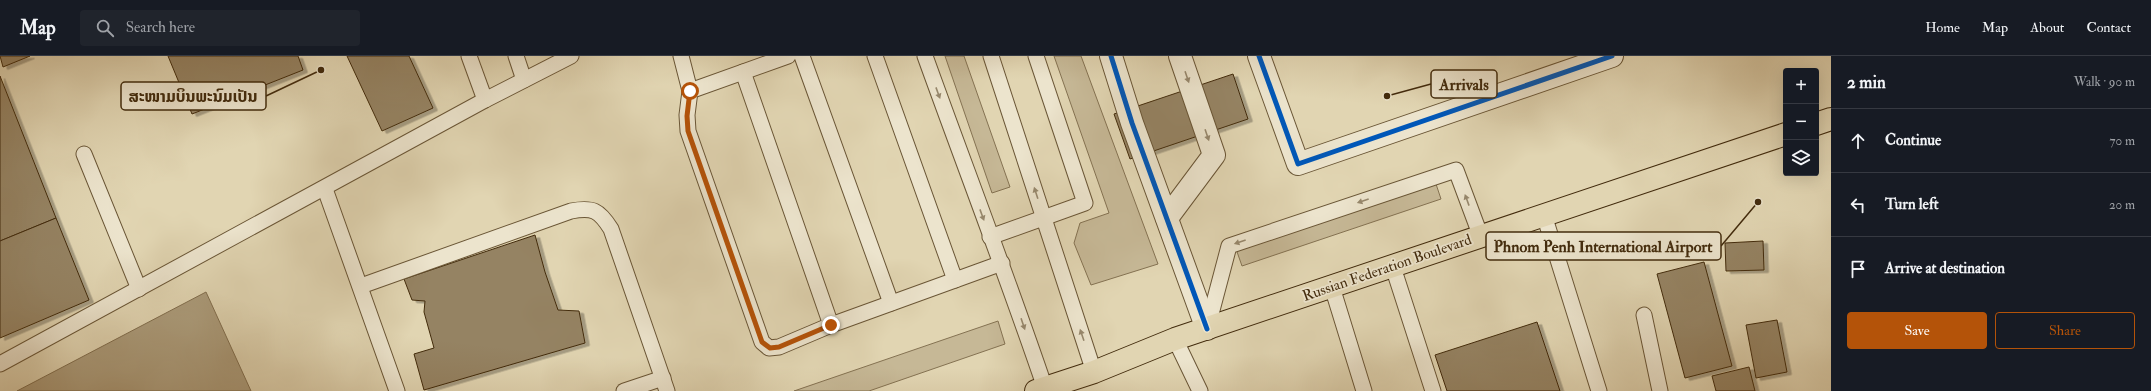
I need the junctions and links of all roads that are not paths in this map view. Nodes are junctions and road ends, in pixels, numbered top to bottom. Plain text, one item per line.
1 (469, 56) edge
2 (516, 56) edge
3 (570, 56) edge
4 (681, 56) edge
5 (788, 56) edge
6 (802, 56) edge
7 (875, 56) edge
8 (925, 56) edge
9 (990, 56) edge
10 (1036, 56) edge
11 (1111, 56) edge
12 (1180, 56) edge
13 (1259, 56) edge
14 (1612, 56) edge
15 (743, 72) junction
16 (524, 80) junction
17 (690, 91) junction
18 (485, 100) junction
19 (1831, 119) edge
20 (1819, 123) edge
21 (1783, 135) edge
22 (84, 154) dead end
23 (325, 189) junction
24 (1544, 215) junction
25 (1044, 218) junction
26 (1167, 218) junction
27 (990, 237) junction
28 (1481, 237) junction
29 (1002, 263) junction
30 (1393, 266) junction
31 (954, 280) junction
32 (361, 286) junction
33 (1332, 287) junction
34 (139, 289) junction
35 (891, 303) junction
36 (1644, 315) dead end
37 (831, 325) junction
38 (1207, 329) junction
39 (1175, 340) junction
40 (0, 364) edge
41 (1094, 372) junction
42 (665, 385) edge
43 (1040, 390) edge
44 (397, 391) edge
45 (624, 391) edge
46 (1200, 391) edge
47 (1364, 391) edge
48 (1433, 391) edge
49 (1599, 391) edge
50 (1660, 391) edge

1 - 18 lane
2 - 16 lane
3 - 16 lane
4 - 17 lane
5 - 15 lane
6 - 35 lane
7 - 31 lane
8 -> 27 lane
25 -> 9 lane
10 - 25 lane
11 - 26 street
12 -> 26 street
13 - 14 street
15 - 17 lane
15 - 37 lane
16 - 18 lane
17 - 37 lane
18 - 23 lane
19 - 20 highway
21 - 24 highway, Russian Federation Boulevard
22 - 34 lane
23 - 32 lane
23 - 34 lane
24 - 28 highway, Russian Federation Boulevard
24 - 49 lane
25 - 27 lane
41 -> 25 lane
26 - 38 street
27 - 29 lane
28 - 30 highway, Russian Federation Boulevard
28 -> 38 lane
29 - 31 lane
29 -> 43 lane
30 - 33 highway, Russian Federation Boulevard
30 - 48 lane
31 - 35 lane
32 - 42 lane
32 - 44 lane
33 - 38 highway, Russian Federation Boulevard
33 - 47 lane
34 - 40 lane
35 - 37 lane
36 - 50 lane
38 - 39 highway, Russian Federation Boulevard
39 - 41 highway, Russian Federation Boulevard
39 - 46 lane
41 - 43 highway, Russian Federation Boulevard
42 - 45 lane

